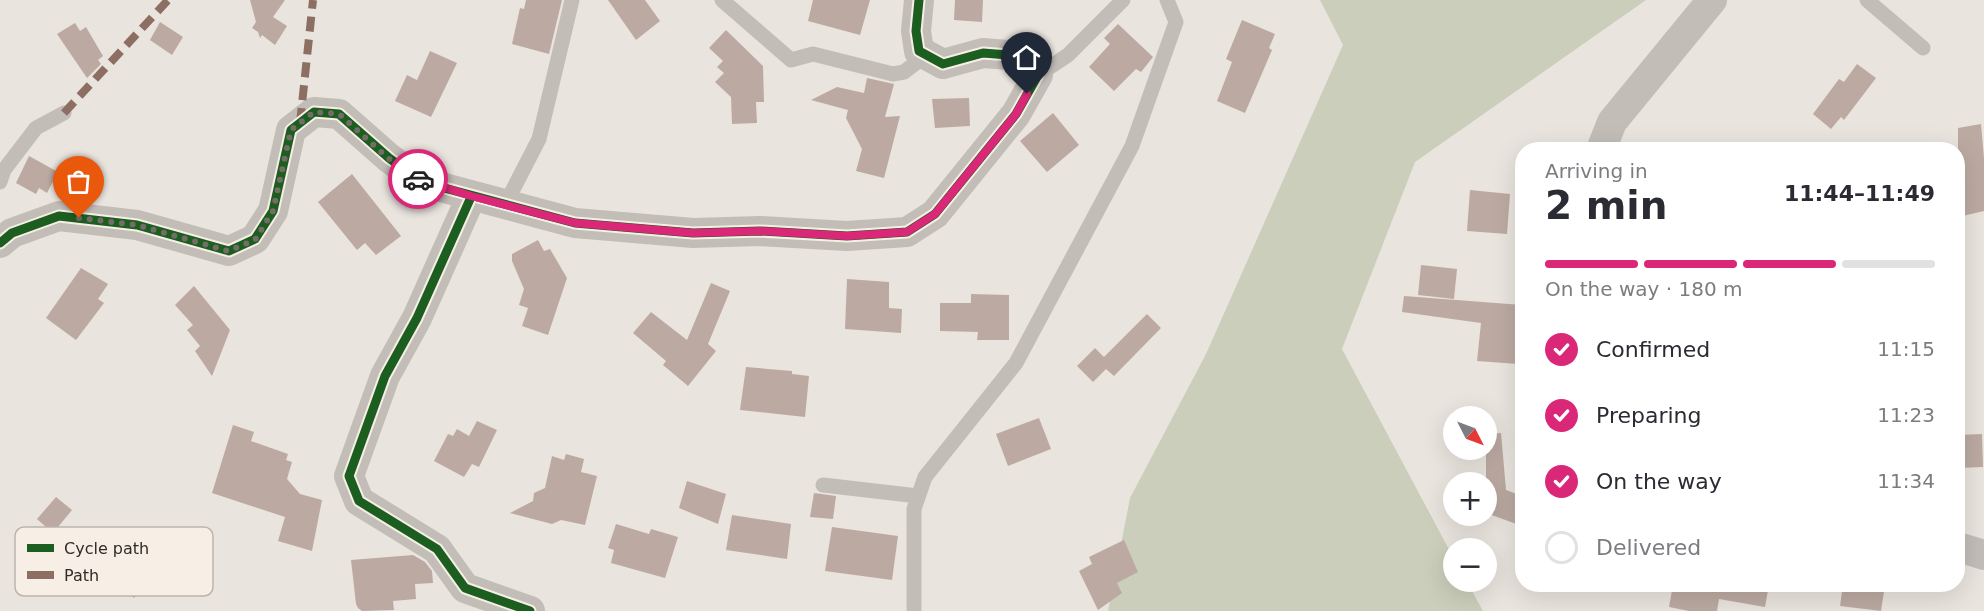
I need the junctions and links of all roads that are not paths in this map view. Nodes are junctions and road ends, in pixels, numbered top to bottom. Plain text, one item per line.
1 (572, 0) edge
2 (722, 0) edge
3 (919, 0) edge
4 (1123, 0) edge
5 (1167, 0) edge
6 (1712, 0) edge
7 (1868, 0) edge
8 (1923, 48) dead end
9 (926, 55) junction
10 (1038, 75) junction
11 (64, 113) dead end
12 (1604, 142) edge
13 (0, 182) edge
14 (471, 196) junction
15 (505, 205) junction
16 (0, 243) edge
17 (823, 485) dead end
18 (918, 496) junction
19 (1965, 549) edge
20 (1984, 555) edge
21 (530, 611) edge
22 (914, 611) edge

1 - 15 lane
2 - 9 lane
3 - 9 street
4 - 10 lane
5 - 18 lane
6 - 12 street
7 - 8 lane
9 - 10 street
10 - 15 street
11 - 13 lane
14 - 15 street
14 - 16 street
14 - 21 street
17 - 18 lane
18 - 22 lane
19 - 20 street

